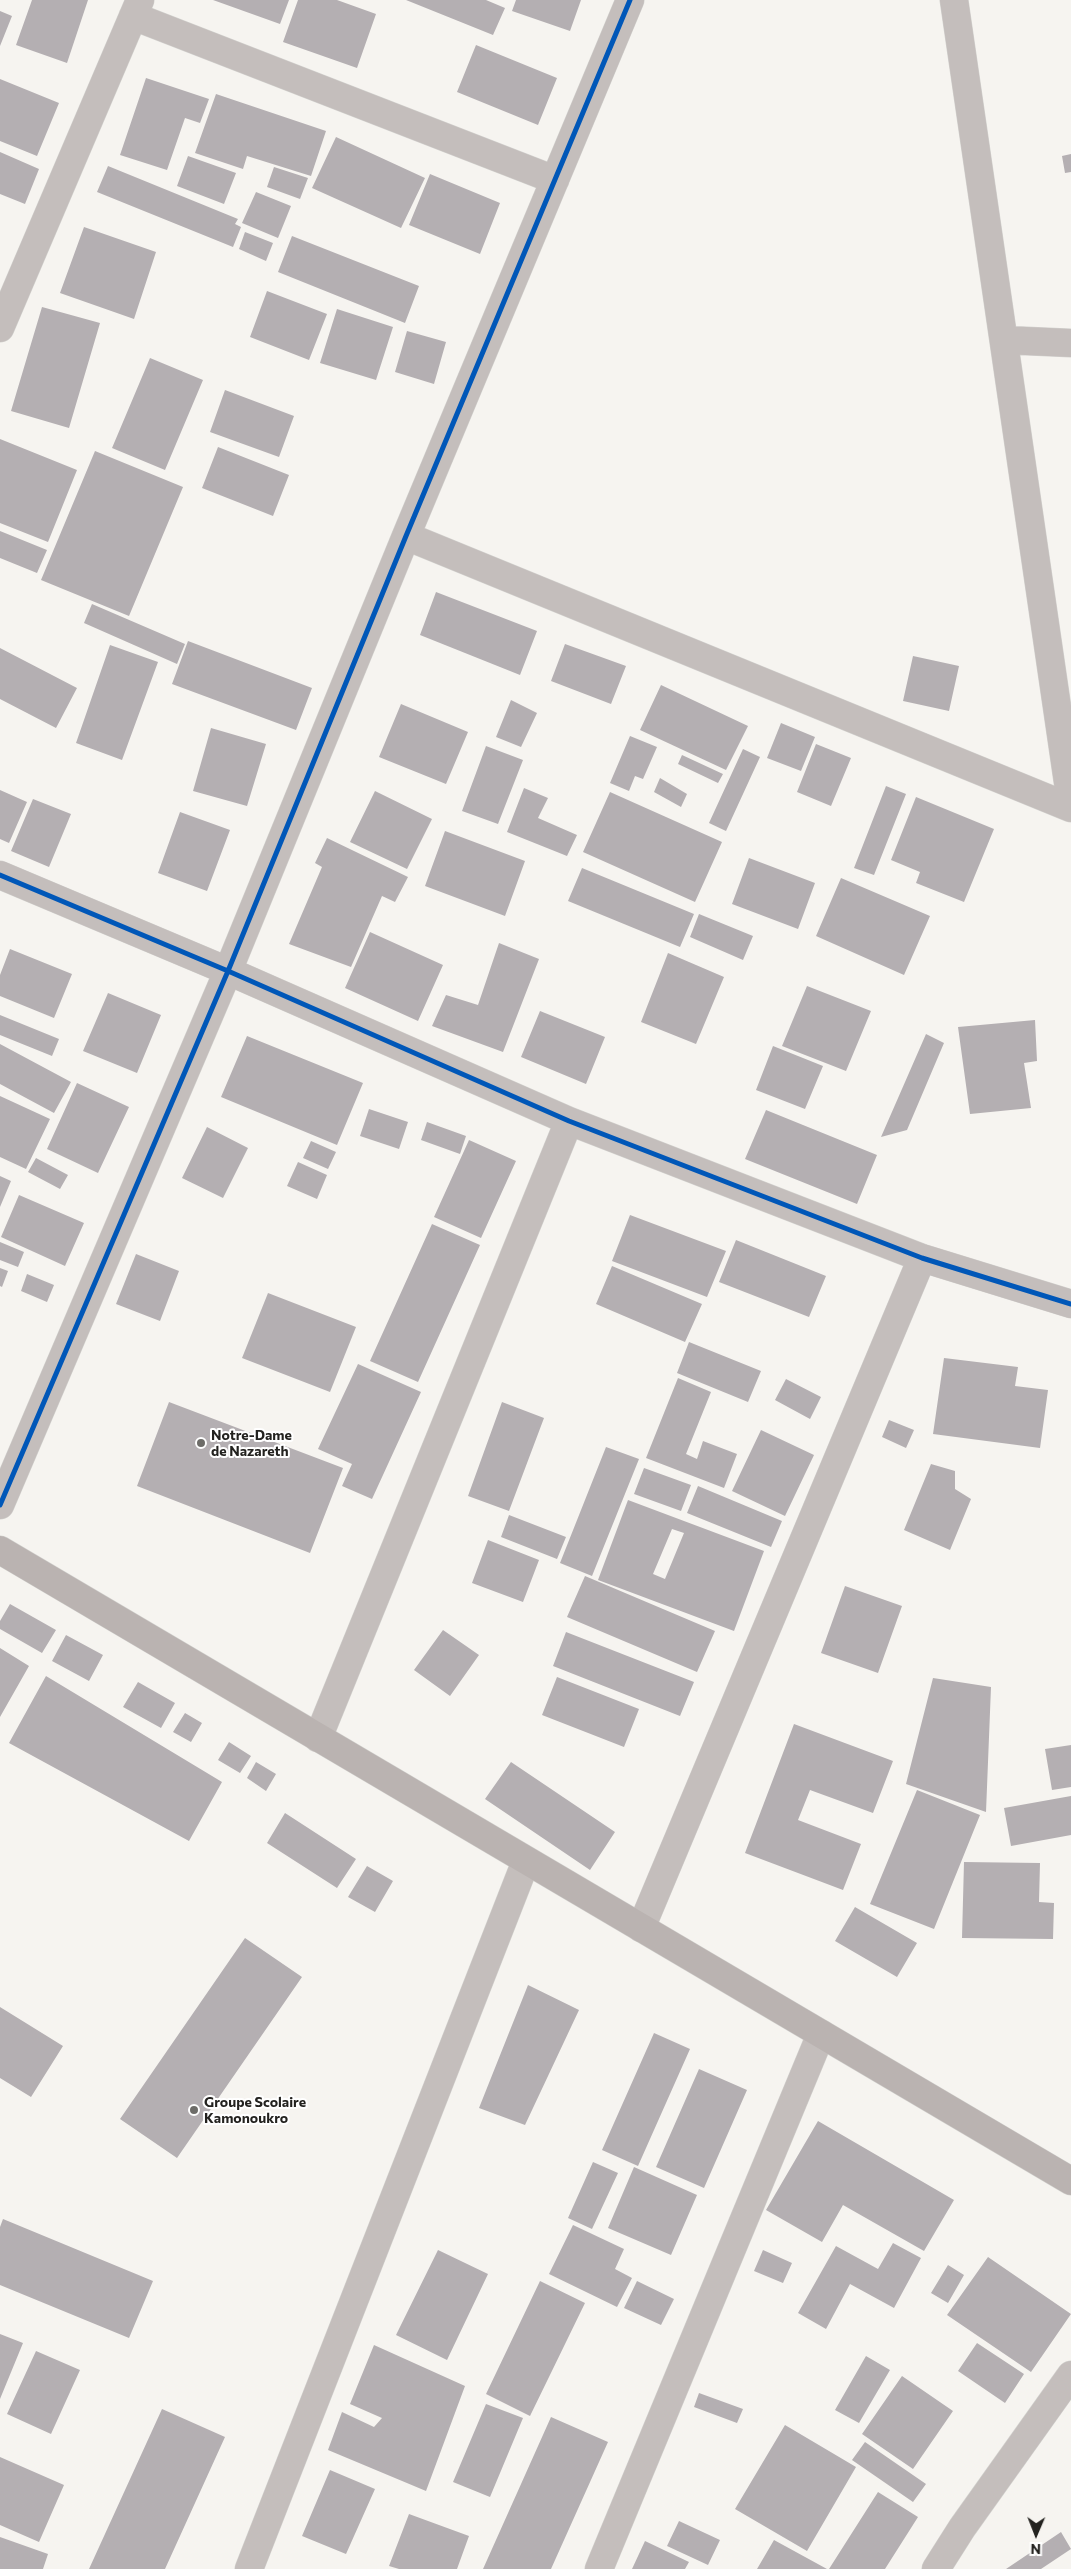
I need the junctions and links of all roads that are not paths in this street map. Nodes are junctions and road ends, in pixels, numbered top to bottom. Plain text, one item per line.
1 (630, 0) edge
2 (954, 0) edge
3 (136, 8) edge
4 (555, 180) junction
5 (0, 328) edge
6 (1004, 340) junction
7 (1071, 343) edge
8 (406, 536) junction
9 (1071, 803) edge
10 (1071, 808) edge
11 (0, 875) edge
12 (228, 971) junction
13 (570, 1121) junction
14 (922, 1258) junction
15 (1071, 1304) edge
16 (0, 1505) edge
17 (0, 1550) edge
18 (318, 1738) junction
19 (526, 1860) junction
20 (641, 1928) junction
21 (820, 2034) junction
22 (1071, 2181) edge
23 (1071, 2375) edge
24 (249, 2569) edge
25 (599, 2569) edge
26 (936, 2569) edge

1 - 4 street
2 - 6 street
3 - 4 street
3 - 5 street
4 - 8 street
6 - 7 street
6 - 9 street
8 - 10 street
8 - 12 street
11 - 12 street
12 - 13 street
12 - 16 street
13 - 14 street
13 - 18 street
14 - 15 street
14 - 20 street
17 - 18 main road
18 - 19 main road
19 - 20 main road
19 - 24 street
20 - 21 main road
21 - 22 main road
21 - 25 street
23 - 26 street

